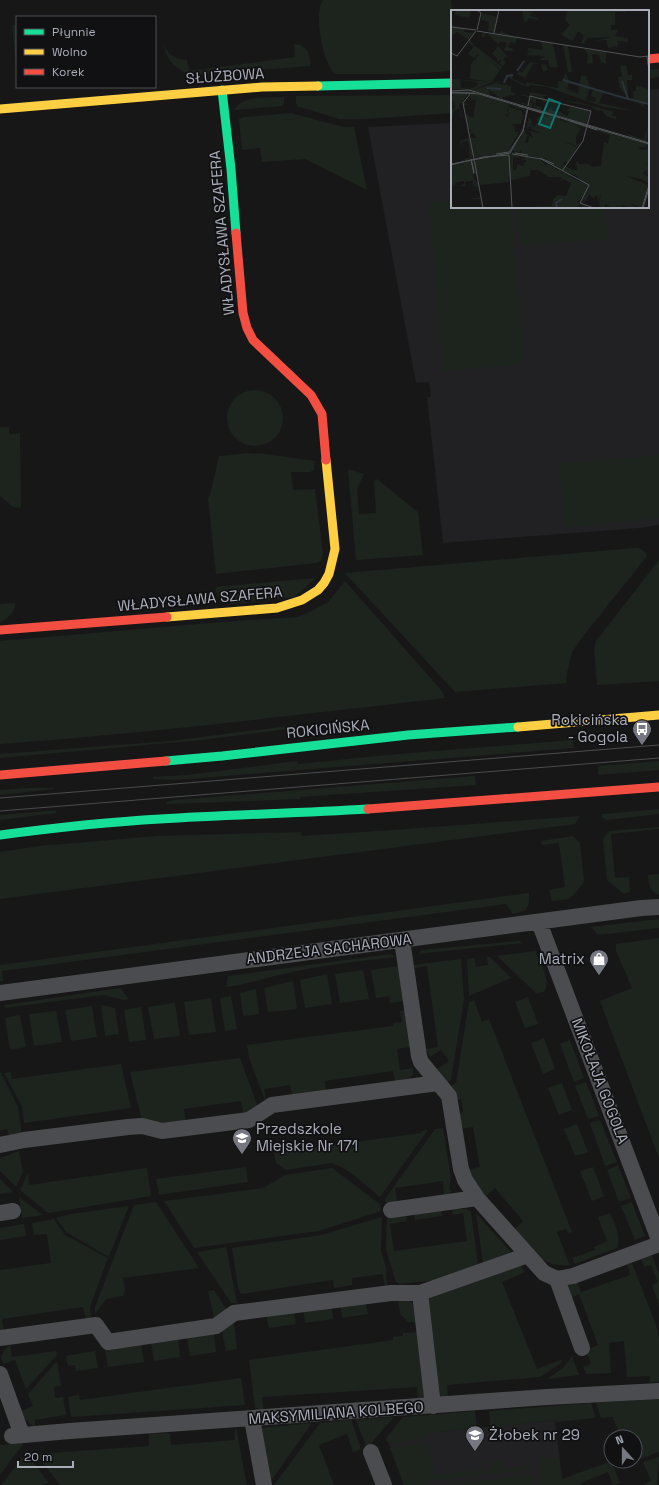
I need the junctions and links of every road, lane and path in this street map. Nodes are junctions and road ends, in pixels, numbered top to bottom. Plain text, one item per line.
1 (659, 58) edge
2 (649, 60) edge
3 (451, 83) edge
4 (222, 90) junction
5 (0, 109) edge
6 (0, 630) edge
7 (659, 715) edge
8 (0, 775) edge
9 (659, 787) edge
10 (0, 835) edge
11 (659, 907) edge
12 (539, 922) junction
13 (402, 940) junction
14 (0, 993) edge
15 (438, 1083) junction
16 (0, 1145) edge
17 (477, 1198) junction
18 (391, 1210) dead end
19 (659, 1240) edge
20 (659, 1244) edge
21 (528, 1254) junction
22 (557, 1279) junction
23 (420, 1293) junction
24 (0, 1338) edge
25 (582, 1348) dead end
26 (0, 1374) edge
27 (659, 1391) edge
28 (433, 1406) junction
29 (252, 1419) junction
30 (371, 1452) dead end
31 (264, 1485) edge
32 (384, 1485) edge

1 - 2 main road
3 - 4 main road, SŁUŻBOWA
4 - 5 main road, SŁUŻBOWA
4 - 6 main road, WŁADYSŁAWA SZAFERA
7 - 8 main road, ROKICIŃSKA
9 - 10 main road
11 - 12 street, ANDRZEJA SACHAROWA
12 - 13 street, ANDRZEJA SACHAROWA
12 - 19 street, MIKOŁAJA GOGOLA
13 - 14 street, ANDRZEJA SACHAROWA
13 - 15 street
15 - 16 street
15 - 17 street
17 - 18 street
17 - 21 street
20 - 22 street
21 - 22 street
21 - 23 street
22 - 25 street
23 - 24 street
23 - 28 street
26 - 29 street, MAKSYMILIANA KOLBEGO
27 - 28 street, MAKSYMILIANA KOLBEGO
28 - 29 street, MAKSYMILIANA KOLBEGO
29 - 31 street
30 - 32 street

